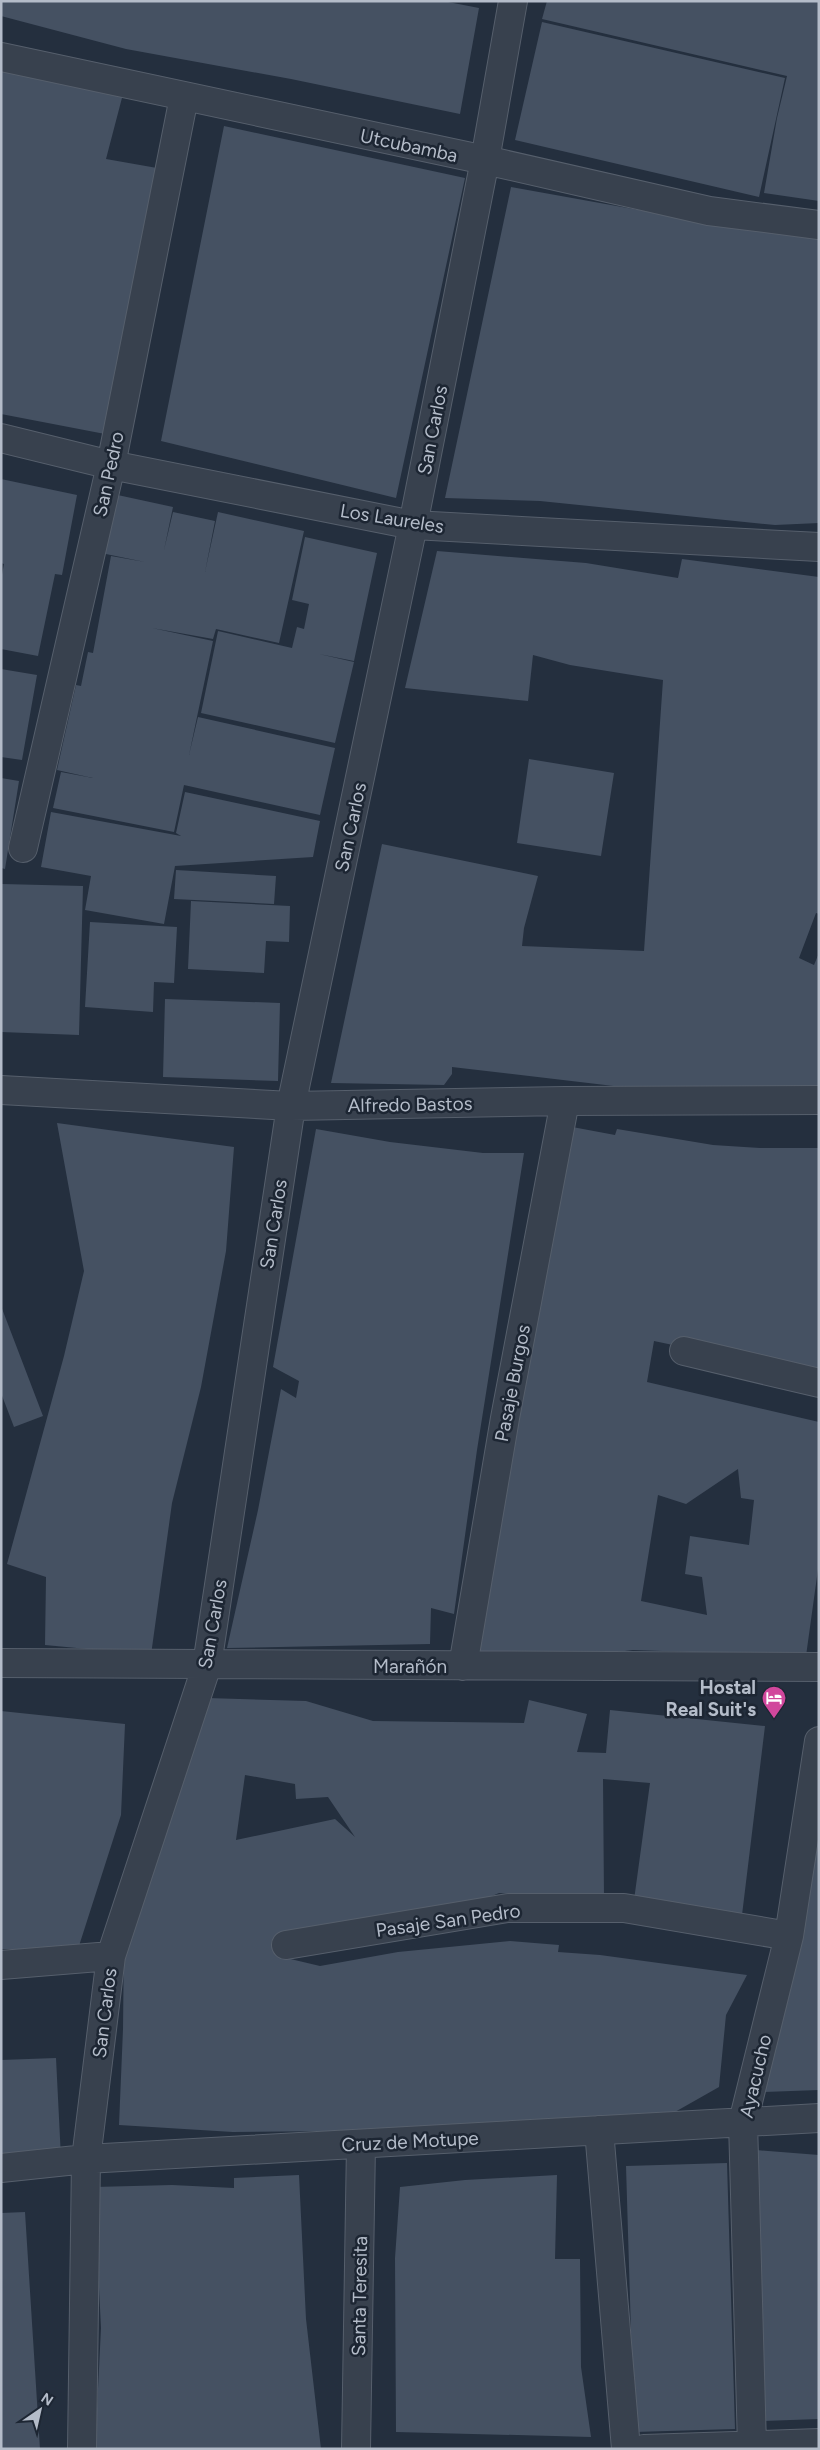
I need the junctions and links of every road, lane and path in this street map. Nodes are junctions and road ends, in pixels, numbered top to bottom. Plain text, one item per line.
1 (513, 1) edge
2 (1, 57) edge
3 (184, 97) junction
4 (485, 160) junction
5 (819, 225) edge
6 (1, 438) edge
7 (111, 465) junction
8 (413, 525) junction
9 (819, 547) edge
10 (23, 848) dead end
11 (1, 1090) edge
12 (819, 1100) edge
13 (566, 1101) junction
14 (291, 1106) junction
15 (684, 1351) dead end
16 (819, 1383) edge
17 (1, 1663) edge
18 (207, 1665) junction
19 (463, 1666) junction
20 (819, 1667) edge
21 (819, 1741) edge
22 (789, 1936) junction
23 (286, 1945) dead end
24 (111, 1956) junction
25 (1, 1965) edge
26 (819, 2118) edge
27 (743, 2122) junction
28 (599, 2130) junction
29 (361, 2144) junction
30 (86, 2159) junction
31 (1, 2168) edge
32 (819, 2443) edge
33 (752, 2446) junction
34 (82, 2449) edge
35 (356, 2449) edge
36 (626, 2449) edge
37 (644, 2449) edge

1 - 4 street, San Carlos
2 - 3 street, Utcubamba
3 - 4 street, Utcubamba
3 - 7 street, San Pedro
4 - 5 street, Utcubamba
4 - 8 street, San Carlos
6 - 7 street, Los Laureles
7 - 8 street, Los Laureles
7 - 10 street, San Pedro
8 - 9 street, Los Laureles
8 - 14 street, San Carlos
11 - 14 street, Alfredo Bastos
12 - 13 street, Alfredo Bastos
13 - 14 street, Alfredo Bastos
13 - 19 street, Pasaje Burgos
14 - 18 street, San Carlos
15 - 16 street
17 - 18 street, Marañón
18 - 19 street, Marañón
18 - 24 street, San Carlos
19 - 20 street, Marañón
21 - 22 street, Ayacucho
22 - 23 street, Pasaje San Pedro
22 - 27 street, Ayacucho
24 - 25 street
24 - 30 street, San Carlos
26 - 27 street, Cruz de Motupe
27 - 28 street, Cruz de Motupe
27 - 33 street, Ayacucho
28 - 29 street, Cruz de Motupe
28 - 36 street
29 - 30 street, Cruz de Motupe
29 - 35 street, Santa Teresita
30 - 31 street, Cruz de Motupe
30 - 34 street, San Carlos
32 - 33 street
33 - 37 street

